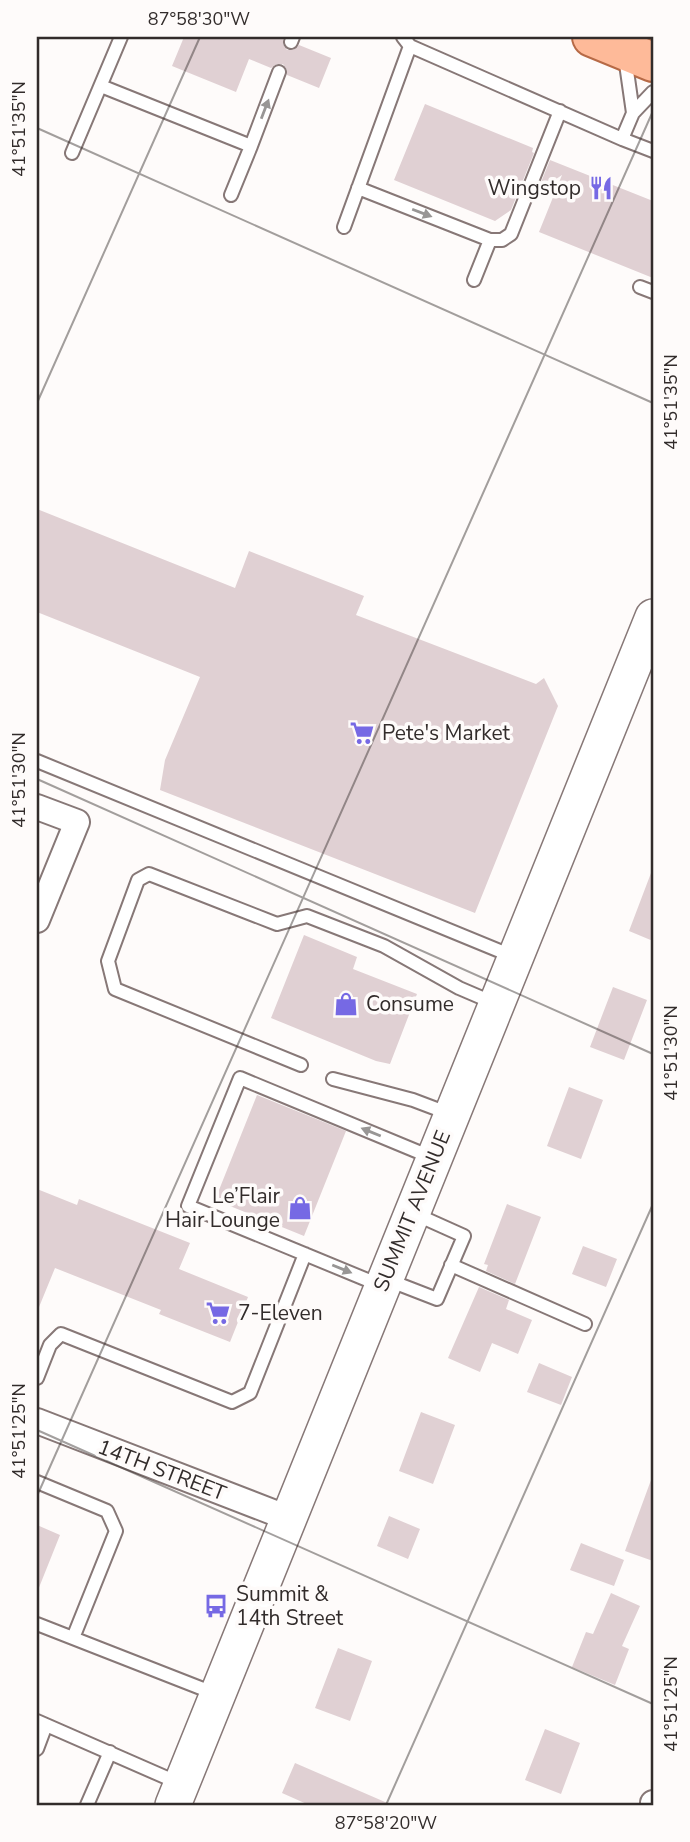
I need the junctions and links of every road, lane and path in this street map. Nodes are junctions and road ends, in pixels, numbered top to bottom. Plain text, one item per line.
1 (121, 37) edge
2 (407, 41) edge
3 (623, 49) edge
4 (279, 72) dead end
5 (100, 86) junction
6 (653, 92) edge
7 (561, 111) junction
8 (633, 113) junction
9 (622, 139) junction
10 (251, 146) junction
11 (653, 151) edge
12 (72, 153) dead end
13 (358, 188) junction
14 (231, 195) dead end
15 (344, 227) dead end
16 (490, 240) junction
17 (474, 280) dead end
18 (640, 286) dead end
19 (653, 292) edge
20 (653, 617) edge
21 (37, 761) edge
22 (37, 807) edge
23 (37, 920) edge
24 (515, 957) junction
25 (497, 1004) junction
26 (301, 1065) dead end
27 (333, 1079) dead end
28 (451, 1115) junction
29 (434, 1158) junction
30 (412, 1213) junction
31 (305, 1254) junction
32 (451, 1265) junction
33 (383, 1282) junction
34 (585, 1324) dead end
35 (37, 1378) edge
36 (37, 1421) edge
37 (37, 1482) edge
38 (288, 1518) junction
39 (37, 1624) edge
40 (73, 1638) junction
41 (217, 1695) junction
42 (41, 1723) edge
43 (37, 1749) edge
44 (110, 1752) junction
45 (177, 1795) edge
46 (87, 1805) edge

1 - 5 lane
2 - 7 lane
2 - 13 lane
3 - 8 lane
10 -> 4 lane
5 - 10 lane
5 - 12 lane
6 - 8 lane
7 - 9 lane
7 - 16 lane
8 - 9 lane
9 - 11 lane
10 - 14 lane
13 - 15 lane
13 -> 16 lane
16 - 17 lane
18 - 19 lane
20 - 24 main road, SUMMIT AVENUE
21 - 24 lane
22 - 23 street
24 - 25 main road, SUMMIT AVENUE
25 - 26 lane
25 - 28 main road, SUMMIT AVENUE
27 - 28 lane
28 - 29 main road, SUMMIT AVENUE
29 - 30 main road, SUMMIT AVENUE
29 -> 31 lane
30 - 32 lane
30 - 33 main road, SUMMIT AVENUE
31 -> 33 lane
31 - 35 lane
32 - 33 lane
32 - 34 lane
33 - 38 main road, SUMMIT AVENUE
36 - 38 street, 14TH STREET
37 - 40 lane
38 - 41 main road, SUMMIT AVENUE
39 - 40 lane
40 - 41 lane
41 - 45 main road, SUMMIT AVENUE
42 - 43 lane
42 - 44 lane
44 - 45 lane
44 - 46 lane

